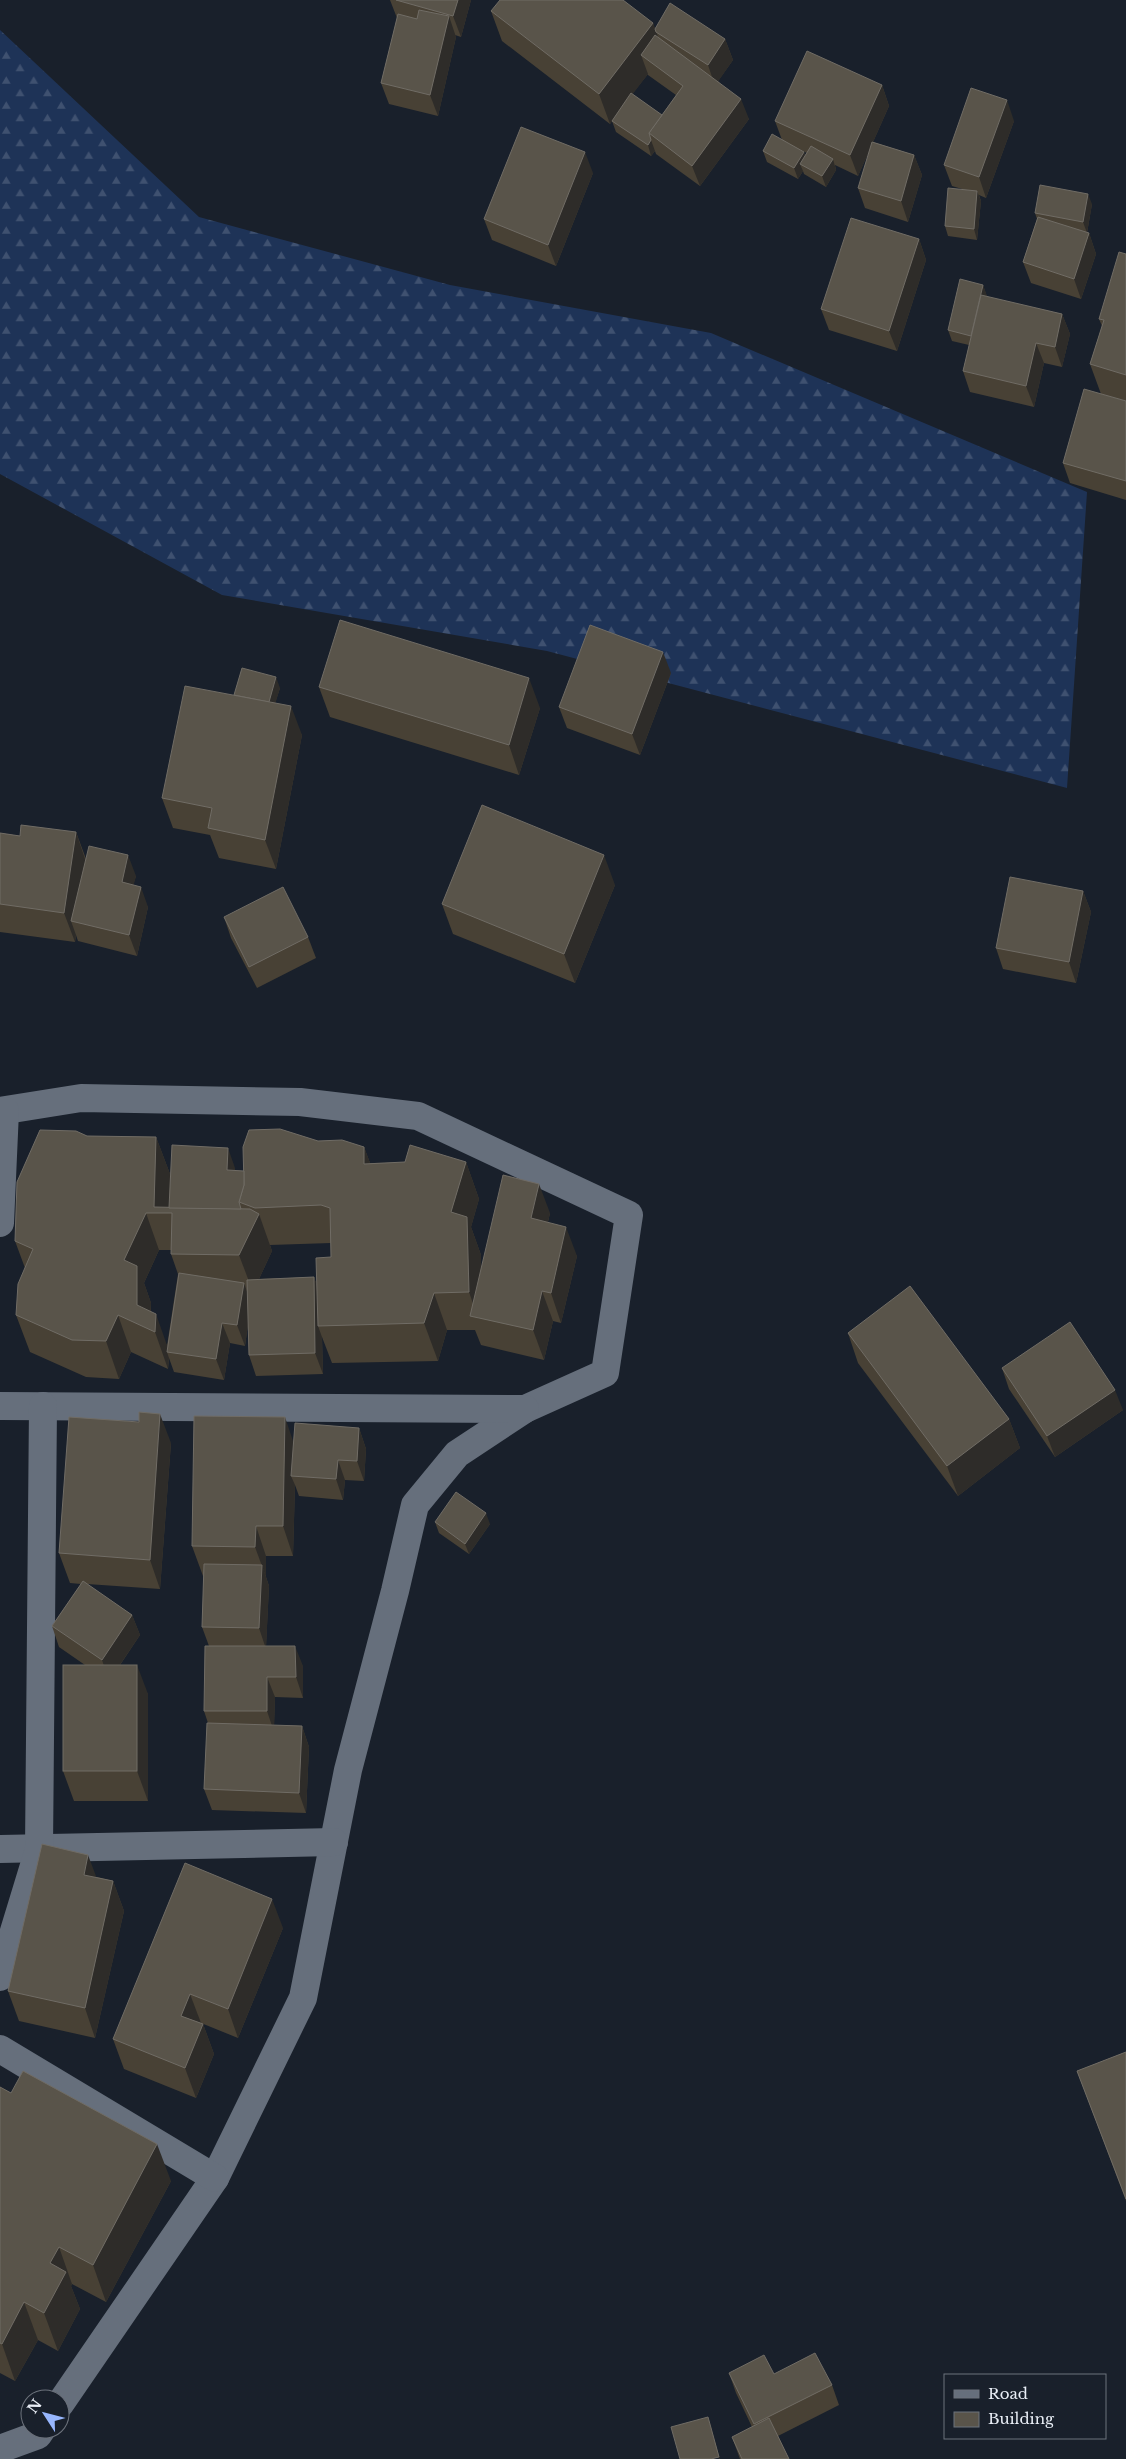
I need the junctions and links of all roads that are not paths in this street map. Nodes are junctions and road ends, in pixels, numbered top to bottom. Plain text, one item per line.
1 (3, 1111) edge
2 (0, 1223) edge
3 (0, 1406) edge
4 (43, 1406) junction
5 (525, 1409) junction
6 (334, 1842) junction
7 (39, 1849) junction
8 (0, 1850) edge
9 (0, 1977) edge
10 (3, 2057) edge
11 (215, 2178) junction
12 (70, 2389) edge
13 (27, 2439) edge
14 (0, 2449) edge

1 - 2 street
1 - 5 street
3 - 4 street
4 - 5 street
4 - 7 street
5 - 6 street
6 - 7 street
6 - 11 street
7 - 8 street
7 - 9 street
10 - 11 street
11 - 12 street
13 - 14 street

